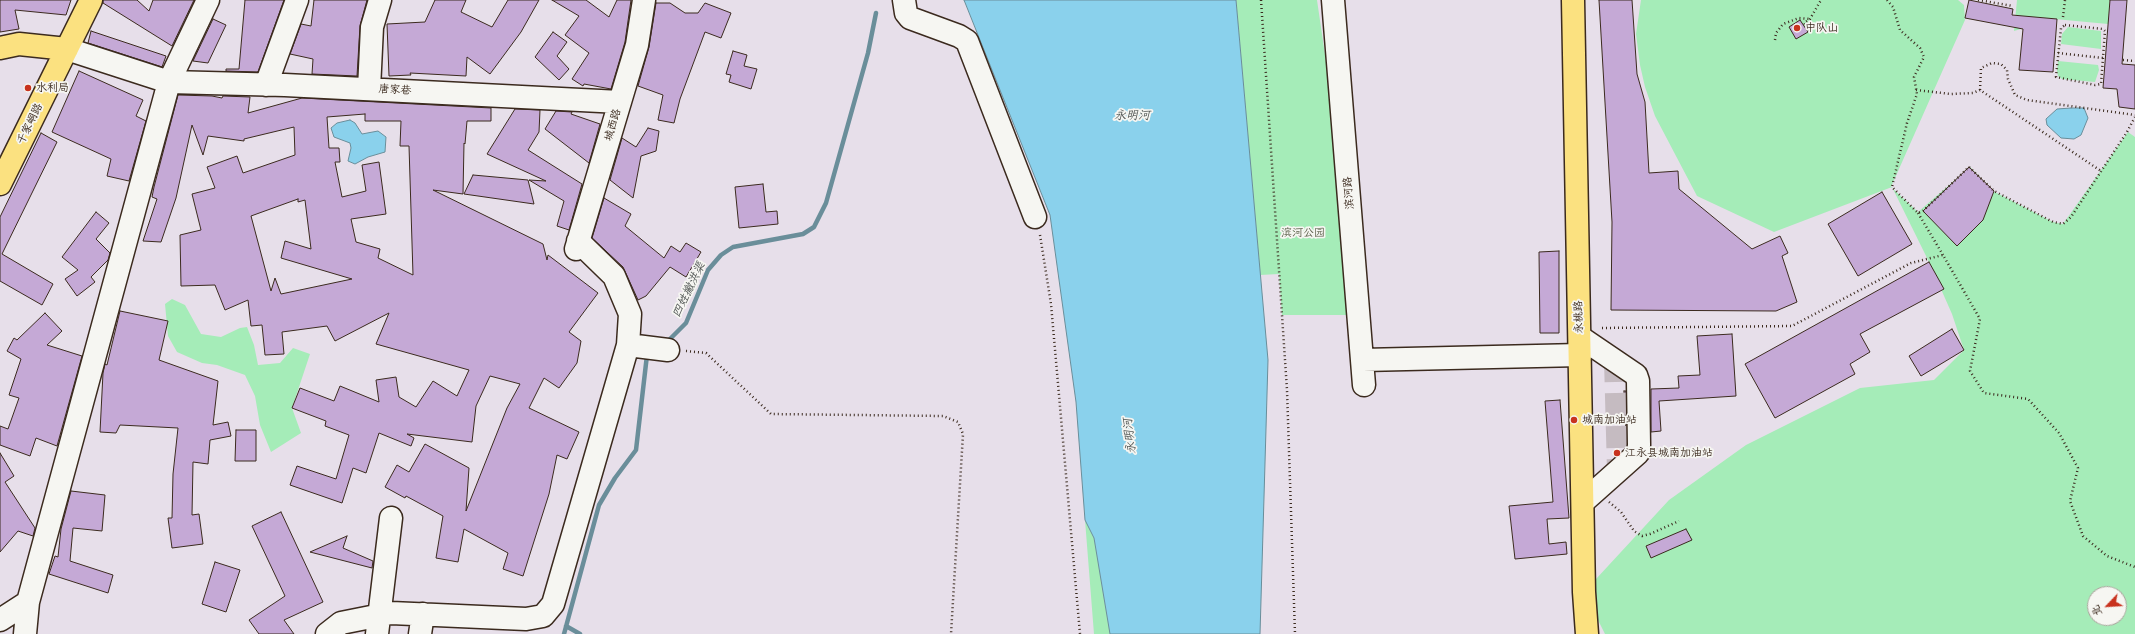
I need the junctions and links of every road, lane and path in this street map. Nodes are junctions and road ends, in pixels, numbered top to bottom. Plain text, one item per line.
1 (91, 0) edge
2 (208, 0) edge
3 (297, 0) edge
4 (380, 0) edge
5 (644, 0) edge
6 (904, 0) edge
7 (1261, 0) edge
8 (1333, 0) edge
9 (1573, 0) edge
10 (1821, 0) edge
11 (1887, 0) edge
12 (1978, 0) edge
13 (2065, 0) edge
14 (2013, 6) dead end
15 (2063, 17) dead end
16 (1810, 19) junction
17 (1809, 31) dead end
18 (1774, 40) dead end
19 (0, 48) edge
20 (67, 49) junction
21 (2058, 53) junction
22 (2103, 58) junction
23 (2123, 60) dead end
24 (2135, 61) edge
25 (169, 82) junction
26 (266, 85) junction
27 (369, 89) junction
28 (1916, 90) junction
29 (1980, 90) junction
30 (620, 102) junction
31 (2135, 116) edge
32 (2101, 171) junction
33 (0, 184) edge
34 (1918, 213) junction
35 (1036, 217) joint
36 (1943, 255) junction
37 (1580, 340) junction
38 (636, 346) junction
39 (668, 350) joint
40 (1362, 360) junction
41 (1364, 385) dead end
42 (1582, 502) junction
43 (391, 518) dead end
44 (1679, 521) dead end
45 (2135, 567) edge
46 (28, 602) junction
47 (0, 620) edge
48 (383, 621) edge
49 (422, 624) edge
50 (452, 625) edge
51 (499, 626) edge
52 (25, 634) edge
53 (327, 634) edge
54 (951, 634) edge
55 (1080, 634) edge
56 (1295, 634) edge
57 (1587, 634) edge

1 - 20 main road, 千家峒路
2 - 25 street
3 - 26 street
4 - 27 street
5 - 30 street, 城西路
6 - 35 street
7 - 56 path
8 - 40 street, 滨河路
9 - 37 main road, 永桃路
10 - 16 path
11 - 28 path
12 - 14 path
13 - 15 path
16 - 17 path
16 - 18 path
19 - 20 main road
20 - 25 street, 唐家巷
20 - 33 main road, 千家峒路
21 - 22 path
21 - 22 path
21 - 22 path
23 - 24 path
25 - 26 street, 唐家巷
25 - 46 street
26 - 27 street, 唐家巷
27 - 30 street, 唐家巷
28 - 29 path
28 - 34 path
29 - 31 path
29 - 32 path
30 - 38 street, 城西路
31 - 32 path
32 - 34 path
34 - 36 path
35 - 55 path
36 - 37 path
36 - 45 path
37 - 40 street
37 - 42 main road, 永桃路
37 - 42 street
38 - 39 street
38 - 51 street
39 - 54 path
40 - 41 street, 滨河路
42 - 44 path
42 - 57 main road, 永桃路
43 - 48 street
46 - 47 street
46 - 52 street
48 - 49 street
48 - 53 street
49 - 50 street
50 - 51 street

